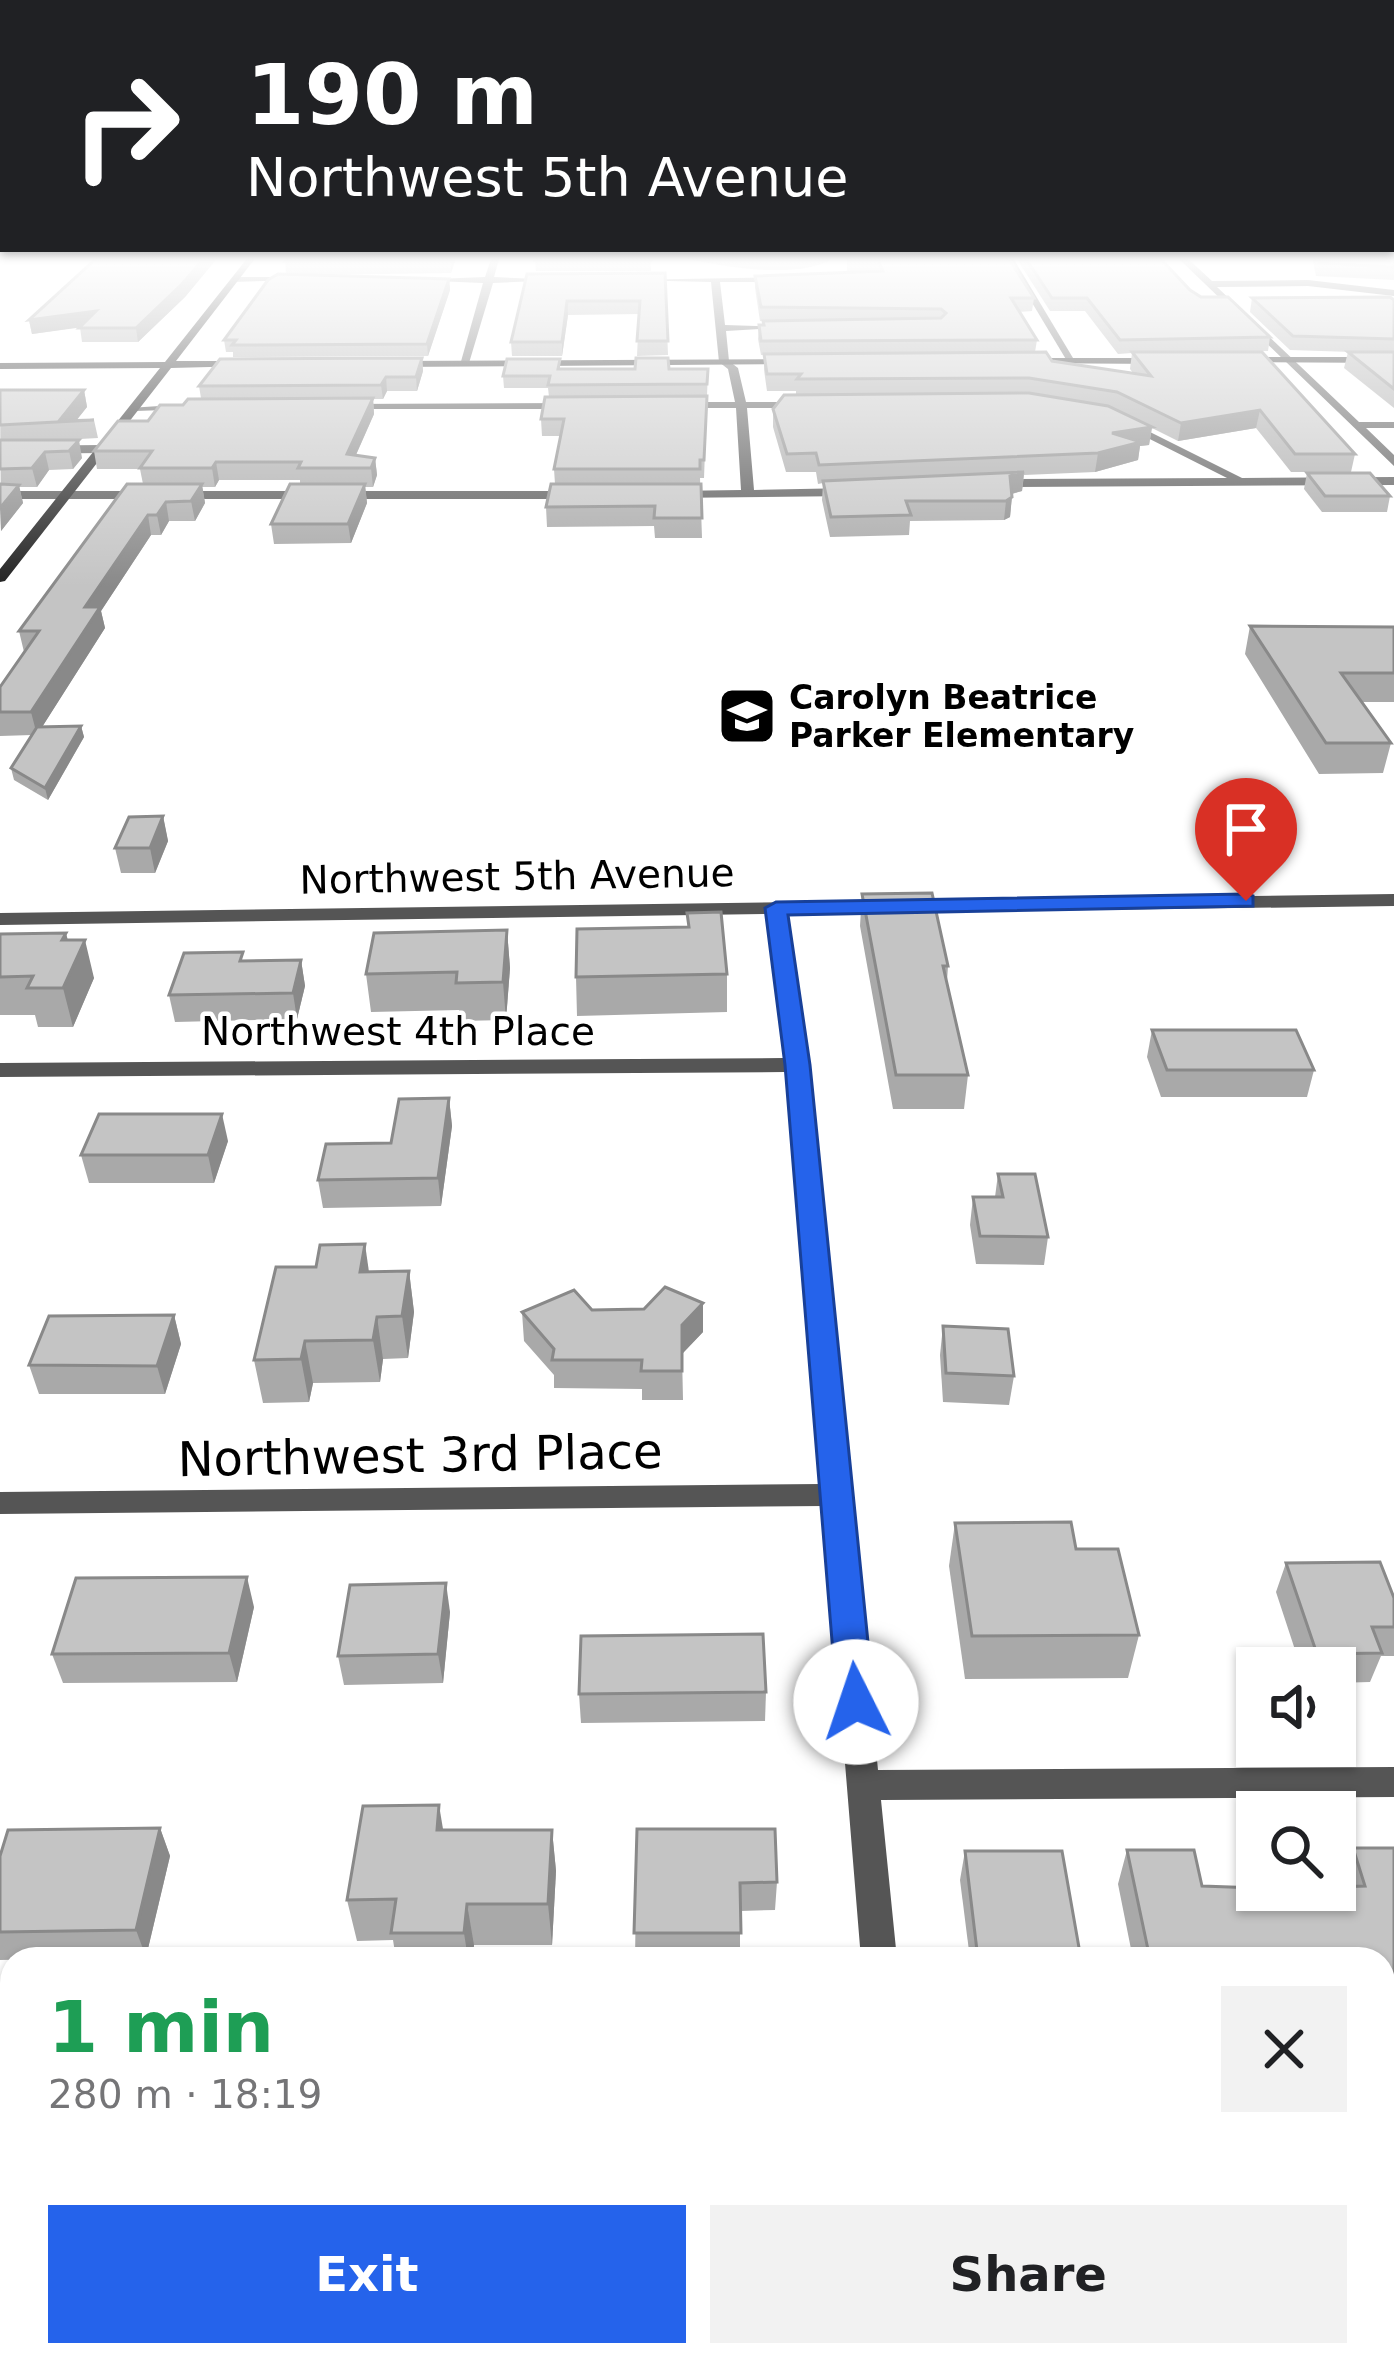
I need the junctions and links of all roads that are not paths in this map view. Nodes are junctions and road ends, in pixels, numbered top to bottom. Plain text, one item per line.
1 (168, 366) edge
2 (731, 366) edge
3 (1298, 366) edge
4 (835, 404) edge
5 (647, 405) edge
6 (741, 405) junction
7 (600, 406) edge
8 (135, 407) junction
9 (202, 407) edge
10 (319, 407) edge
11 (1110, 416) edge
12 (1357, 425) junction
13 (1394, 425) edge
14 (102, 449) junction
15 (0, 450) edge
16 (1394, 462) edge
17 (1394, 481) edge
18 (1244, 482) junction
19 (980, 484) edge
20 (871, 490) edge
21 (604, 495) edge
22 (652, 495) edge
23 (748, 495) junction
24 (64, 497) junction
25 (0, 498) edge
26 (6, 562) edge
27 (0, 578) edge
28 (1394, 900) edge
29 (776, 908) junction
30 (0, 919) edge
31 (797, 1065) junction
32 (0, 1070) edge
33 (840, 1495) junction
34 (0, 1503) edge
35 (1394, 1782) edge
36 (862, 1785) junction
37 (878, 1947) edge

1 - 8 street
2 - 6 street
3 - 12 street
4 - 6 street
5 - 6 street
6 - 23 street
7 - 10 street
8 - 9 street
8 - 14 street
11 - 18 street
12 - 13 street
12 - 16 street
14 - 15 street
14 - 24 street
17 - 18 street
18 - 19 street
20 - 23 street
21 - 24 street
22 - 23 street
24 - 25 street
24 - 26 street
26 - 27 street
28 - 29 street, Northwest 5th Avenue
29 - 30 street, Northwest 5th Avenue
29 - 31 street
31 - 32 street, Northwest 4th Place
31 - 33 street
33 - 34 street, Northwest 3rd Place
33 - 36 street
35 - 36 street
36 - 37 street

